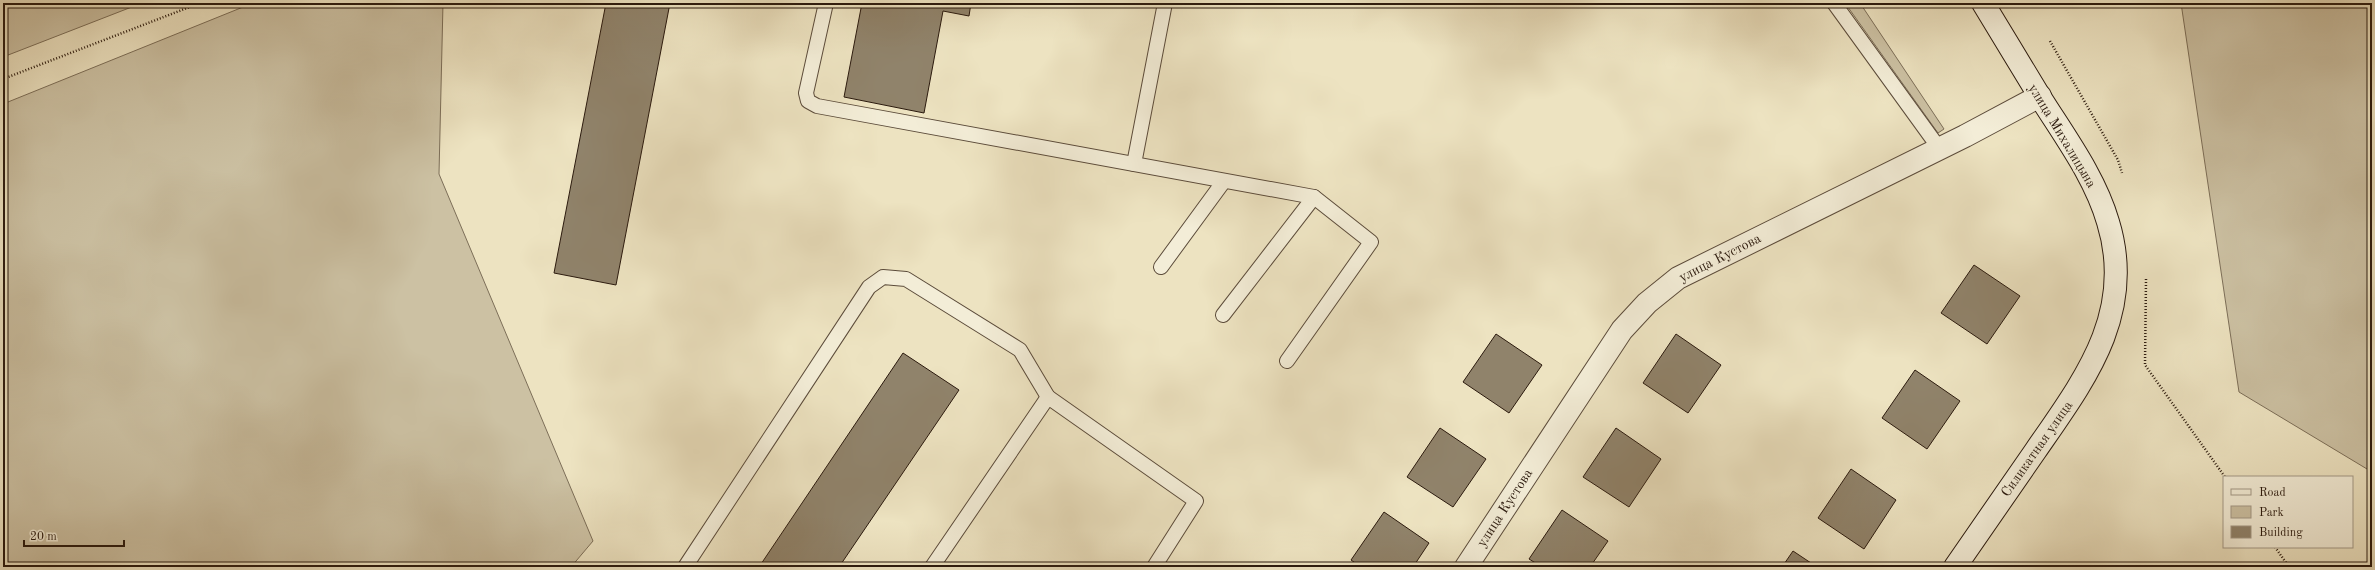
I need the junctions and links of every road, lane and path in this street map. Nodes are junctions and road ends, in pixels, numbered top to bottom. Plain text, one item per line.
1 (200, 3) edge
2 (826, 3) edge
3 (1165, 3) edge
4 (1834, 3) edge
5 (1983, 3) edge
6 (3, 79) edge
7 (2040, 96) junction
8 (1939, 148) junction
9 (1134, 164) junction
10 (1224, 181) junction
11 (1314, 197) junction
12 (1161, 267) dead end
13 (1223, 314) dead end
14 (2109, 325) joint
15 (1287, 361) dead end
16 (1048, 397) junction
17 (2276, 548) edge
18 (684, 567) edge
19 (932, 567) edge
20 (1154, 567) edge
21 (1466, 567) edge
22 (1955, 567) edge
23 (2289, 567) edge

1 - 6 path
2 - 9 lane
3 - 9 lane
4 - 8 lane
5 - 7 street, улица Михалицына
7 - 8 street, улица Кустова
7 - 14 street, улица Михалицына
8 - 21 street, улица Кустова
9 - 10 lane
10 - 11 lane
10 - 12 lane
11 - 13 lane
11 - 15 lane
14 - 22 street, Силикатная улица
16 - 18 lane
16 - 19 lane
16 - 20 lane
17 - 23 path

